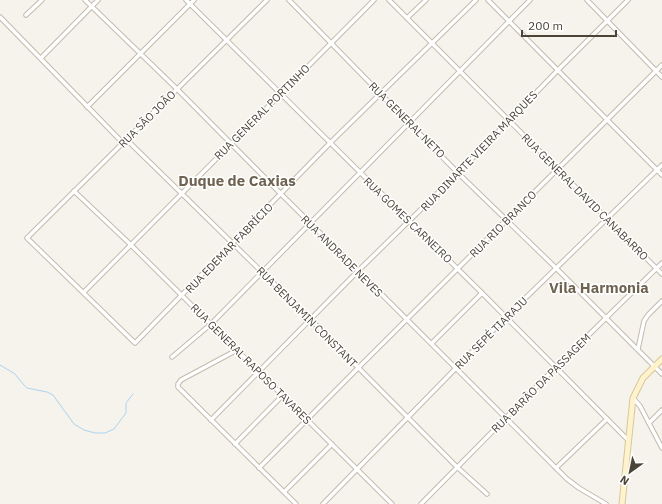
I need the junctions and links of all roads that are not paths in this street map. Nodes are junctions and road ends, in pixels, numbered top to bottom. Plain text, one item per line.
1 (42, 0) edge
2 (85, 0) edge
3 (98, 0) edge
4 (186, 0) edge
5 (194, 0) edge
6 (267, 0) edge
7 (289, 0) edge
8 (374, 0) edge
9 (389, 0) edge
10 (426, 0) edge
11 (476, 0) edge
12 (488, 0) edge
13 (530, 0) edge
14 (587, 0) edge
15 (628, 0) edge
16 (190, 4) junction
17 (91, 6) junction
18 (26, 15) dead end
19 (0, 17) edge
20 (407, 18) junction
21 (607, 21) junction
22 (509, 22) junction
23 (227, 40) junction
24 (331, 43) junction
25 (432, 43) junction
26 (141, 54) junction
27 (41, 58) junction
28 (662, 65) edge
29 (558, 70) junction
30 (656, 71) junction
31 (460, 72) junction
32 (662, 77) edge
33 (178, 90) junction
34 (281, 93) junction
35 (380, 93) junction
36 (87, 107) junction
37 (509, 120) junction
38 (607, 120) junction
39 (410, 123) junction
40 (127, 140) junction
41 (123, 143) junction
42 (330, 143) junction
43 (230, 144) junction
44 (662, 165) edge
45 (558, 170) junction
46 (657, 170) junction
47 (360, 173) junction
48 (458, 173) junction
49 (662, 175) edge
50 (74, 191) junction
51 (181, 193) junction
52 (281, 194) junction
53 (606, 219) junction
54 (507, 220) junction
55 (409, 221) junction
56 (310, 223) junction
57 (131, 244) junction
58 (233, 244) junction
59 (662, 263) edge
60 (556, 268) junction
61 (458, 269) junction
62 (656, 269) junction
63 (358, 271) junction
64 (262, 272) junction
65 (662, 274) edge
66 (84, 292) junction
67 (482, 293) junction
68 (182, 296) junction
69 (662, 301) edge
70 (506, 318) junction
71 (606, 318) junction
72 (310, 319) junction
73 (407, 319) junction
74 (211, 324) junction
75 (432, 343) junction
76 (638, 349) junction
77 (237, 350) junction
78 (172, 358) dead end
79 (662, 359) edge
80 (654, 366) junction
81 (556, 367) junction
82 (358, 368) junction
83 (457, 369) junction
84 (258, 372) junction
85 (662, 374) edge
86 (283, 395) junction
87 (633, 398) junction
88 (662, 410) edge
89 (409, 417) junction
90 (506, 418) junction
91 (606, 418) junction
92 (211, 420) junction
93 (307, 420) junction
94 (649, 423) junction
95 (630, 441) junction
96 (235, 444) junction
97 (332, 444) junction
98 (662, 448) edge
99 (457, 467) junction
100 (259, 468) junction
101 (556, 468) junction
102 (357, 469) junction
103 (284, 492) junction
104 (487, 494) dead end
105 (296, 504) edge
106 (322, 504) edge
107 (392, 504) edge
108 (421, 504) edge
109 (606, 504) edge
110 (622, 504) edge

1 - 18 street
2 - 17 street, RUA ANDRADE NEVES
3 - 17 street
4 - 16 street, RUA GOMES CARNEIRO
5 - 16 street
6 - 23 street, RUA SÃO JOÃO
7 - 24 street, RUA GENERAL NETO
8 - 24 street, RUA GENERAL PORTINHO
9 - 20 street, RUA GENERAL DAVID CANABARRO
10 - 20 street
11 - 25 street, RUA EDEMAR FABRÍCIO
12 - 22 street
13 - 22 street
14 - 21 street
15 - 21 street, RUA DINARTE VIEIRA MARQUES
16 - 23 street, RUA GOMES CARNEIRO
16 - 26 street
17 - 26 street, RUA ANDRADE NEVES
17 - 27 street
19 - 27 street
20 - 25 street, RUA GENERAL DAVID CANABARRO
21 - 29 street, RUA DINARTE VIEIRA MARQUES
21 - 30 street
22 - 29 street
22 - 31 street
23 - 33 street, RUA SÃO JOÃO
23 - 34 street, RUA GOMES CARNEIRO
24 - 34 street, RUA GENERAL PORTINHO
24 - 35 street, RUA GENERAL NETO
25 - 31 street, RUA GENERAL DAVID CANABARRO
25 - 35 street, RUA EDEMAR FABRÍCIO
26 - 33 street, RUA ANDRADE NEVES
26 - 36 street
27 - 36 street
28 - 30 street, RUA RIO BRANCO
29 - 37 street, RUA DINARTE VIEIRA MARQUES
29 - 38 street
30 - 32 street
30 - 38 street, RUA RIO BRANCO
31 - 37 street, RUA GENERAL DAVID CANABARRO
31 - 39 street
33 - 40 street, RUA SÃO JOÃO
33 - 43 street, RUA ANDRADE NEVES
34 - 42 street, RUA GOMES CARNEIRO
34 - 43 street, RUA GENERAL PORTINHO
35 - 39 street, RUA GENERAL NETO
35 - 42 street, RUA EDEMAR FABRÍCIO
36 - 41 street
37 - 45 street, RUA GENERAL DAVID CANABARRO
37 - 48 street, RUA DINARTE VIEIRA MARQUES
38 - 45 street, RUA RIO BRANCO
38 - 46 street
39 - 47 street
39 - 48 street, RUA GENERAL NETO
40 - 41 street, RUA SÃO JOÃO
40 - 51 street, RUA BENJAMIN CONSTANT
41 - 50 street, RUA SÃO JOÃO
42 - 47 street, RUA GOMES CARNEIRO
42 - 52 street, RUA EDEMAR FABRÍCIO
43 - 51 street, RUA GENERAL PORTINHO
43 - 52 street, RUA ANDRADE NEVES
44 - 46 street, RUA SEPÉ TIARAJU
45 - 53 street, RUA GENERAL DAVID CANABARRO
45 - 54 street, RUA RIO BRANCO
46 - 49 street
46 - 53 street, RUA SEPÉ TIARAJU
47 - 55 street, RUA GOMES CARNEIRO
47 - 56 street
48 - 54 street, RUA GENERAL NETO
48 - 55 street, RUA DINARTE VIEIRA MARQUES
50 - 57 street, RUA GENERAL RAPOSO TAVARES
50 - 66 street, RUA SÃO JOÃO
51 - 57 street, RUA GENERAL PORTINHO
51 - 58 street, RUA BENJAMIN CONSTANT
52 - 56 street, RUA ANDRADE NEVES
52 - 58 street, RUA EDEMAR FABRÍCIO
53 - 60 street, RUA SEPÉ TIARAJU
53 - 62 street, RUA GENERAL DAVID CANABARRO
54 - 60 street, RUA GENERAL NETO
54 - 61 street, RUA RIO BRANCO
55 - 61 street, RUA GOMES CARNEIRO
55 - 63 street, RUA DINARTE VIEIRA MARQUES
56 - 63 street, RUA ANDRADE NEVES
56 - 64 street
57 - 66 street, RUA GENERAL PORTINHO
57 - 68 street, RUA GENERAL RAPOSO TAVARES
58 - 64 street, RUA BENJAMIN CONSTANT
58 - 68 street, RUA EDEMAR FABRÍCIO
59 - 62 street, RUA BARÃO DA PASSAGEM
60 - 70 street, RUA SEPÉ TIARAJU
60 - 71 street, RUA GENERAL NETO
61 - 67 street, RUA GOMES CARNEIRO
61 - 73 street, RUA RIO BRANCO
62 - 65 street, RUA GENERAL DAVID CANABARRO
62 - 71 street, RUA BARÃO DA PASSAGEM
63 - 72 street, RUA DINARTE VIEIRA MARQUES
63 - 73 street, RUA ANDRADE NEVES
64 - 72 street, RUA BENJAMIN CONSTANT
64 - 74 street
66 - 68 street, RUA EDEMAR FABRÍCIO
67 - 70 street, RUA GOMES CARNEIRO
67 - 75 street
68 - 74 street, RUA GENERAL RAPOSO TAVARES
69 - 76 street
70 - 81 street, RUA GOMES CARNEIRO
70 - 83 street, RUA SEPÉ TIARAJU
71 - 76 street, RUA GENERAL NETO
71 - 81 street, RUA BARÃO DA PASSAGEM
72 - 82 street, RUA BENJAMIN CONSTANT
72 - 84 street, RUA DINARTE VIEIRA MARQUES
73 - 75 street, RUA ANDRADE NEVES
73 - 82 street, RUA RIO BRANCO
74 - 77 street, RUA GENERAL RAPOSO TAVARES
74 - 78 street
75 - 83 street, RUA ANDRADE NEVES
76 - 80 street, RUA GENERAL NETO
77 - 84 street, RUA GENERAL RAPOSO TAVARES
77 - 92 street
79 - 80 street
80 - 85 street, RUA GENERAL NETO
80 - 87 street
81 - 90 street, RUA BARÃO DA PASSAGEM
81 - 91 street, RUA GOMES CARNEIRO
82 - 89 street, RUA BENJAMIN CONSTANT
82 - 93 street, RUA RIO BRANCO
83 - 89 street, RUA SEPÉ TIARAJU
83 - 90 street, RUA ANDRADE NEVES
84 - 86 street, RUA GENERAL RAPOSO TAVARES
84 - 92 street, RUA DINARTE VIEIRA MARQUES
86 - 93 street, RUA GENERAL RAPOSO TAVARES
86 - 96 street
87 - 94 street
87 - 95 street
88 - 94 street
89 - 99 street, RUA BENJAMIN CONSTANT
89 - 102 street, RUA SEPÉ TIARAJU
90 - 99 street, RUA BARÃO DA PASSAGEM
90 - 101 street, RUA ANDRADE NEVES
91 - 95 street, RUA GOMES CARNEIRO
91 - 101 street
92 - 96 street
93 - 97 street, RUA GENERAL RAPOSO TAVARES
93 - 100 street, RUA RIO BRANCO
94 - 98 street
95 - 110 street
96 - 100 street
97 - 102 street, RUA GENERAL RAPOSO TAVARES
97 - 103 street
99 - 104 street, RUA BENJAMIN CONSTANT
99 - 108 street, RUA BARÃO DA PASSAGEM
100 - 103 street
101 - 109 street, RUA ANDRADE NEVES
102 - 106 street, RUA SEPÉ TIARAJU
102 - 107 street, RUA GENERAL RAPOSO TAVARES
103 - 105 street

